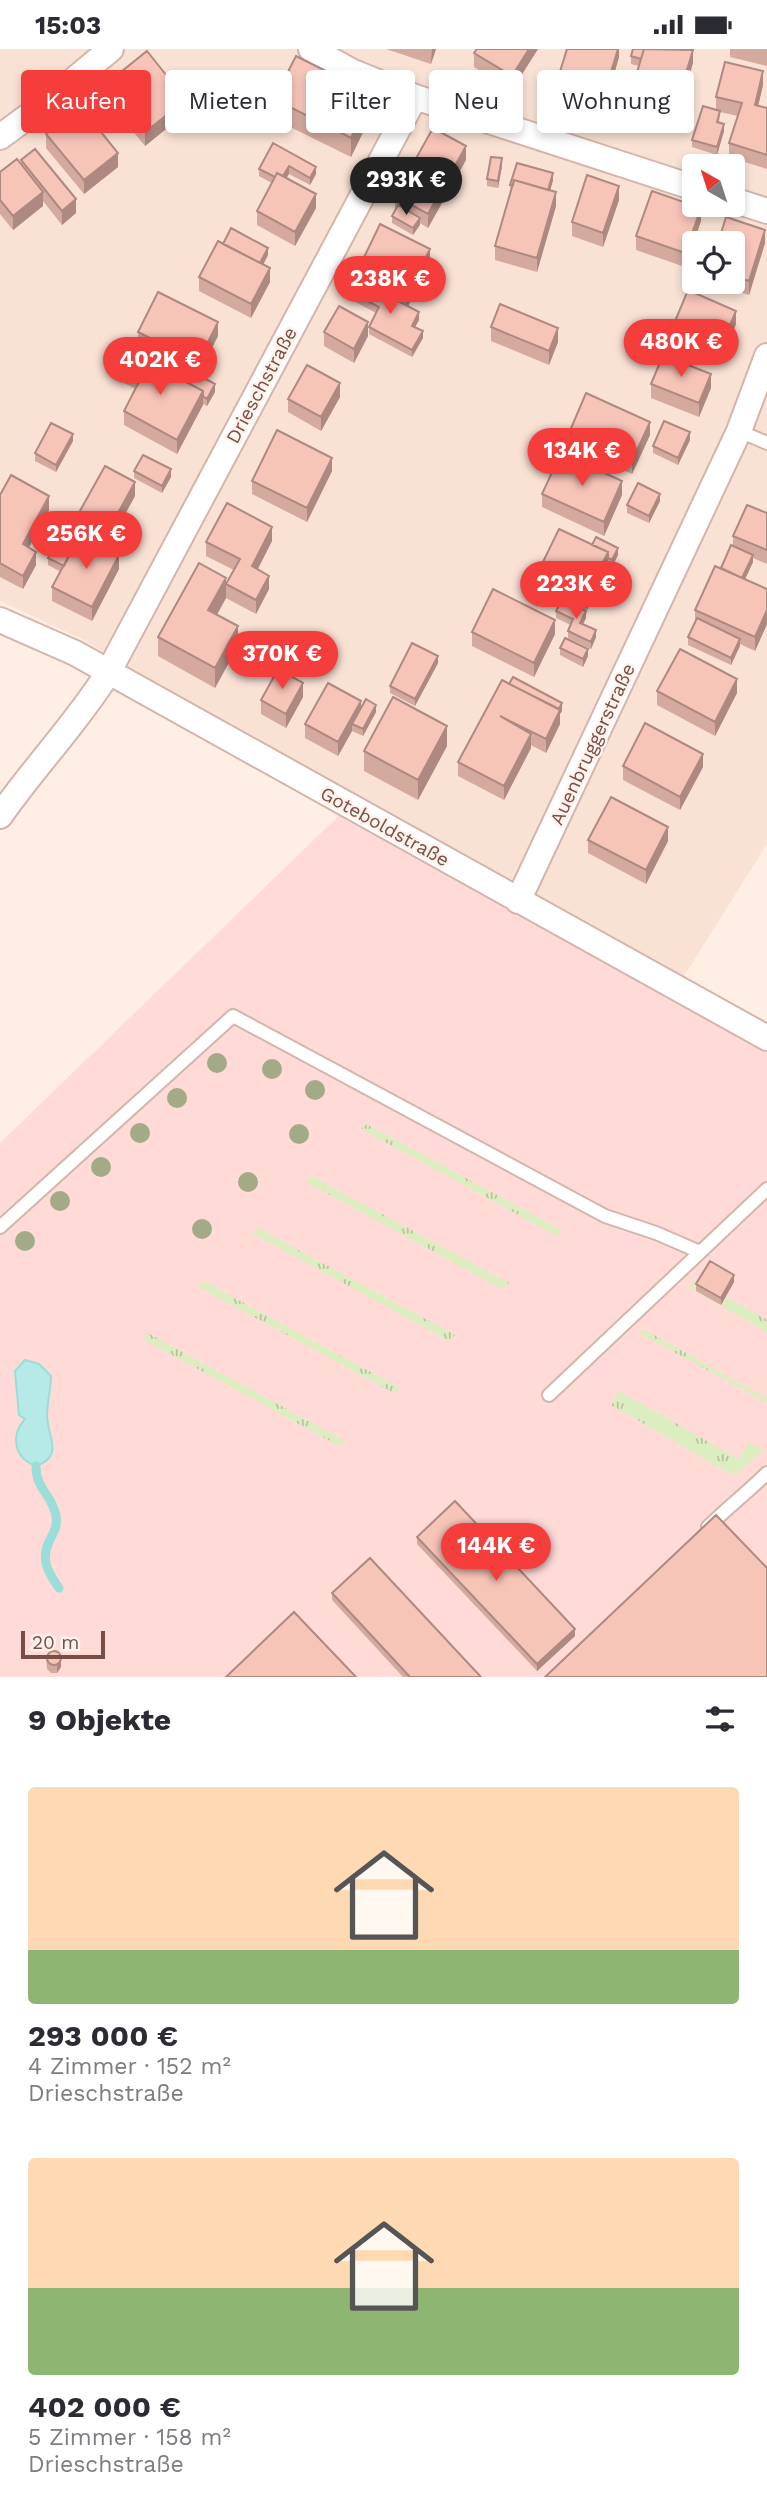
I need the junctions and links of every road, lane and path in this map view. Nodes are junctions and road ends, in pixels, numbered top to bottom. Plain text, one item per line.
1 (311, 49) edge
2 (108, 50) edge
3 (349, 70) edge
4 (415, 97) edge
5 (396, 133) edge
6 (0, 137) edge
7 (682, 184) edge
8 (746, 205) edge
9 (767, 211) edge
10 (767, 356) edge
11 (739, 432) junction
12 (767, 443) edge
13 (0, 620) edge
14 (108, 673) junction
15 (0, 816) edge
16 (518, 901) junction
17 (767, 1038) edge
18 (767, 1189) edge
19 (0, 1227) edge
20 (700, 1252) junction
21 (549, 1395) dead end
22 (767, 1473) edge
23 (698, 1537) edge

1 - 3 street
2 - 6 street
4 - 7 street
5 - 14 street, Drieschstraße
8 - 9 street
10 - 11 street, Auenbruggerstraße
11 - 12 lane
11 - 16 street, Auenbruggerstraße
13 - 14 street, Goteboldstraße
14 - 15 street, Drieschstraße
14 - 16 street, Goteboldstraße
16 - 17 street, Goteboldstraße
18 - 20 lane
19 - 20 lane
20 - 21 lane
22 - 23 lane

